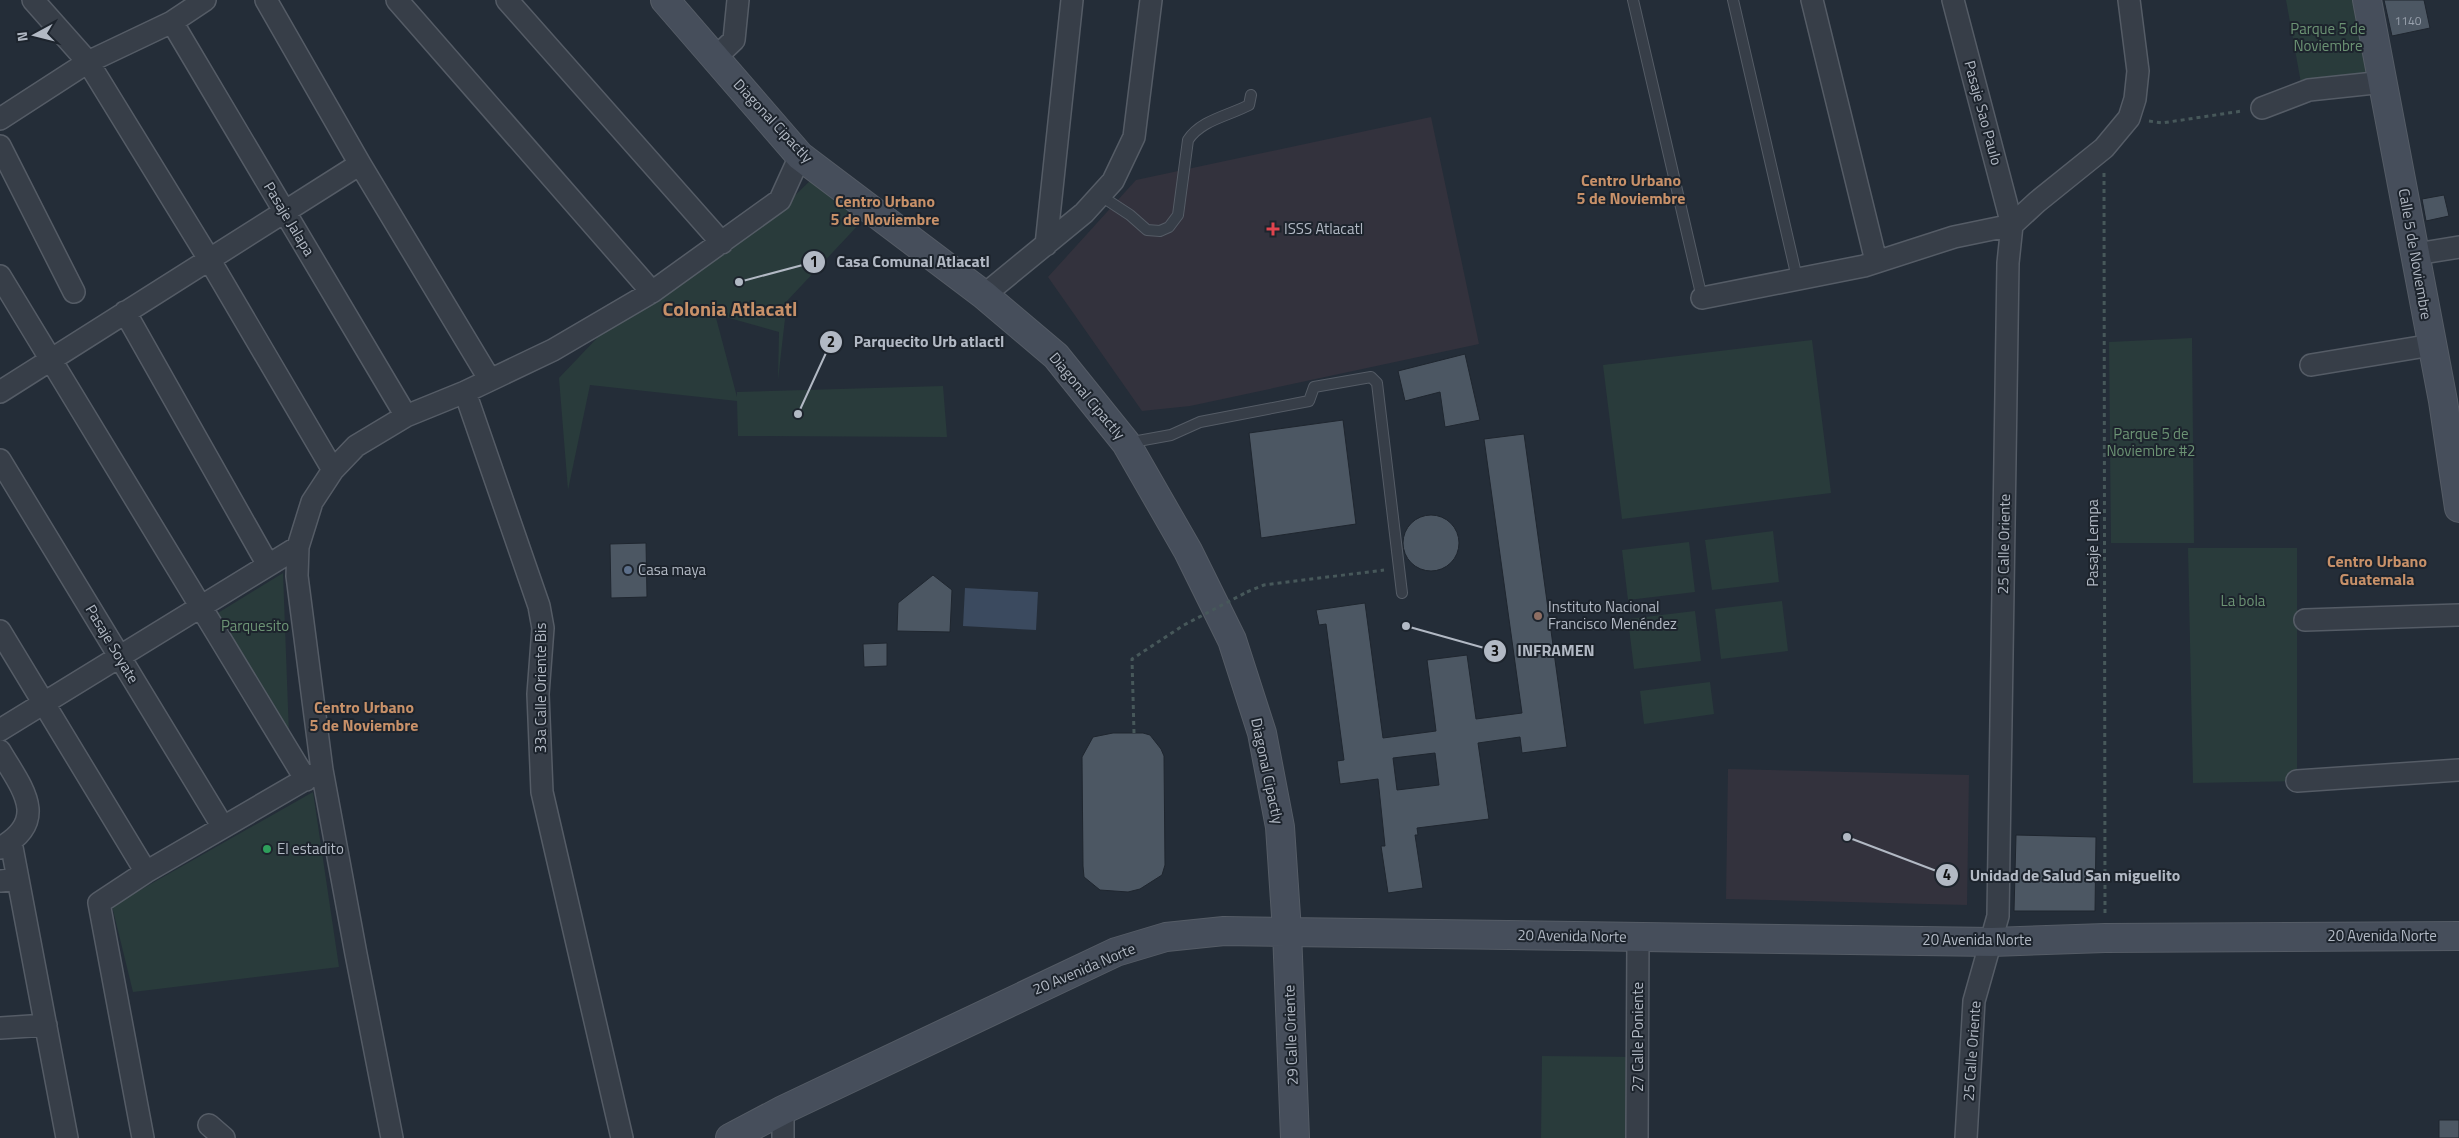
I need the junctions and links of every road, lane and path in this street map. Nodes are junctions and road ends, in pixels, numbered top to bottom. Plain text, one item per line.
1 (32, 0) edge
2 (205, 0) edge
3 (266, 0) edge
4 (397, 0) edge
5 (665, 0) edge
6 (738, 0) edge
7 (1072, 0) edge
8 (1151, 0) edge
9 (1633, 0) edge
10 (1733, 0) edge
11 (1812, 0) edge
12 (1953, 0) edge
13 (2129, 0) edge
14 (2367, 0) edge
15 (520, 5) edge
16 (172, 22) junction
17 (715, 58) junction
18 (88, 62) junction
19 (2384, 82) junction
20 (1251, 94) dead end
21 (2262, 108) joint
22 (2129, 118) junction
23 (0, 119) edge
24 (0, 146) edge
25 (2104, 148) junction
26 (800, 156) junction
27 (360, 164) junction
28 (1101, 196) junction
29 (285, 212) junction
30 (2012, 225) junction
31 (722, 243) junction
32 (1046, 245) junction
33 (2459, 246) edge
34 (2416, 254) junction
35 (209, 259) junction
36 (1876, 261) junction
37 (0, 276) edge
38 (1797, 278) junction
39 (74, 292) dead end
40 (652, 292) junction
41 (984, 295) junction
42 (1702, 298) joint
43 (125, 312) junction
44 (2432, 345) junction
45 (51, 360) junction
46 (2311, 365) dead end
47 (490, 380) junction
48 (0, 392) edge
49 (464, 392) junction
50 (2451, 400) edge
51 (406, 416) junction
52 (1126, 443) junction
53 (0, 460) edge
54 (333, 470) junction
55 (2459, 508) edge
56 (298, 547) junction
57 (268, 565) junction
58 (1399, 568) junction
59 (1402, 593) dead end
60 (201, 607) junction
61 (2459, 615) edge
62 (2305, 620) dead end
63 (0, 631) edge
64 (119, 657) junction
65 (43, 704) junction
66 (0, 730) edge
67 (1134, 733) dead end
68 (0, 751) edge
69 (2459, 770) edge
70 (314, 775) junction
71 (2296, 781) dead end
72 (223, 827) junction
73 (5, 845) edge
74 (146, 872) junction
75 (9, 880) edge
76 (1287, 931) junction
77 (1638, 936) junction
78 (2459, 936) edge
79 (2105, 938) junction
80 (1992, 942) junction
81 (46, 1025) junction
82 (0, 1028) edge
83 (783, 1110) junction
84 (67, 1138) edge
85 (143, 1138) edge
86 (392, 1138) edge
87 (622, 1138) edge
88 (730, 1138) edge
89 (783, 1138) edge
90 (1295, 1138) edge
91 (1637, 1138) edge
92 (1966, 1138) edge

1 - 18 street
2 - 16 street
3 - 27 street
4 - 40 street
5 - 17 street, Diagonal Cipactly
6 - 17 street
7 - 32 street
8 - 28 street
9 - 42 lane
10 - 38 lane
11 - 36 street
12 - 30 street, Pasaje Sao Paulo
13 - 22 street
14 - 19 street, Calle 5 de Noviembre
15 - 31 street
16 - 18 street
16 - 29 street, Pasaje Jalapa
17 - 26 street, Diagonal Cipactly
18 - 23 street
18 - 35 street
19 - 21 street
19 - 34 street, Calle 5 de Noviembre
20 - 28 lane
21 - 22 path
22 - 25 street
24 - 39 street
25 - 30 street
25 - 79 path, Pasaje Lempa
26 - 31 street
26 - 41 street, Diagonal Cipactly
27 - 29 street
27 - 47 street
28 - 32 street
29 - 35 street
29 - 51 street, Pasaje Jalapa
30 - 36 street
30 - 80 street, 25 Calle Oriente
31 - 40 street
32 - 41 street
33 - 34 street
34 - 44 street, Calle 5 de Noviembre
35 - 43 street
35 - 54 street
36 - 38 street
37 - 45 street
38 - 42 street
40 - 47 street
41 - 52 street, Diagonal Cipactly
43 - 45 street
43 - 57 street
44 - 46 street
44 - 50 street, Calle 5 de Noviembre
45 - 48 street
45 - 60 street
47 - 49 street
49 - 51 street
49 - 87 street, 33a Calle Oriente Bis
50 - 55 street, Calle 5 de Noviembre
51 - 54 street
52 - 58 lane
52 - 76 street, Diagonal Cipactly
53 - 64 street, Pasaje Soyate
54 - 56 street
56 - 57 street
56 - 70 street
57 - 60 street
58 - 59 lane
58 - 67 path, bridge
60 - 64 street
60 - 70 street
61 - 62 street
63 - 65 street
64 - 65 street
64 - 72 street, Pasaje Soyate
65 - 66 street
65 - 74 street
68 - 73 street
69 - 71 street
70 - 72 street
70 - 86 street
72 - 74 street
73 - 75 street
74 - 85 street
75 - 81 street
76 - 77 street, 20 Avenida Norte
76 - 83 street, 20 Avenida Norte
76 - 90 street, 29 Calle Oriente
77 - 80 street, 20 Avenida Norte
77 - 91 street, 27 Calle Poniente
78 - 79 street, 20 Avenida Norte
79 - 80 street, 20 Avenida Norte
80 - 92 street, 25 Calle Oriente
81 - 82 street
81 - 84 street
83 - 88 street, 20 Avenida Norte
83 - 89 street

